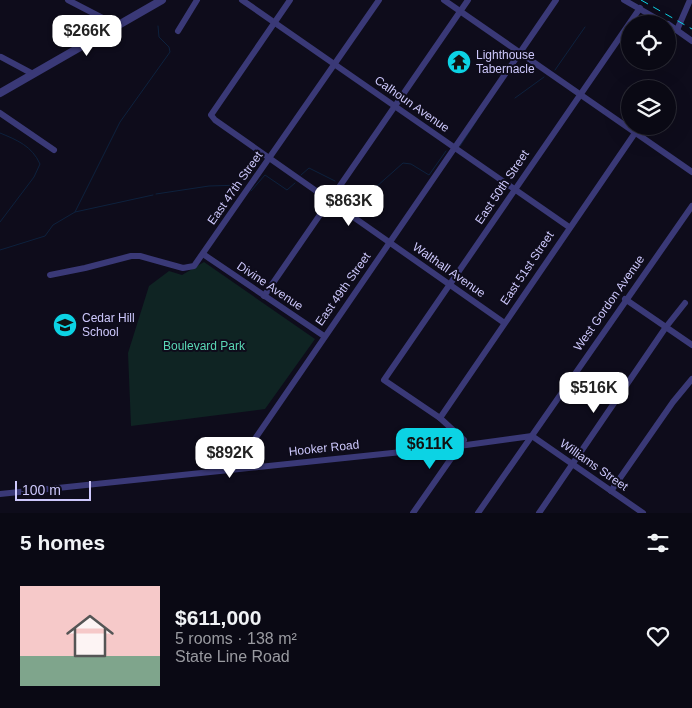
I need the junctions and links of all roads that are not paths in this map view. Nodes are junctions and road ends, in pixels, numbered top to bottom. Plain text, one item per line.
1 (68, 0) edge
2 (162, 0) edge
3 (197, 0) edge
4 (242, 0) edge
5 (290, 0) edge
6 (379, 0) edge
7 (444, 0) edge
8 (468, 0) edge
9 (556, 0) edge
10 (624, 0) edge
11 (690, 0) edge
12 (640, 8) junction
13 (460, 12) junction
14 (652, 15) edge
15 (275, 23) junction
16 (118, 26) junction
17 (677, 30) joint
18 (178, 31) dead end
19 (692, 41) edge
20 (520, 53) junction
21 (1, 57) edge
22 (334, 64) junction
23 (33, 74) junction
24 (0, 93) edge
25 (579, 95) junction
26 (395, 106) junction
27 (0, 113) edge
28 (621, 124) edge
29 (634, 135) edge
30 (638, 135) edge
31 (455, 148) junction
32 (54, 150) dead end
33 (269, 158) junction
34 (692, 172) edge
35 (514, 189) junction
36 (330, 201) junction
37 (692, 206) edge
38 (569, 227) junction
39 (389, 242) junction
40 (204, 254) junction
41 (50, 275) dead end
42 (449, 285) junction
43 (264, 296) junction
44 (625, 299) junction
45 (686, 303) dead end
46 (503, 322) junction
47 (666, 327) junction
48 (324, 336) junction
49 (692, 345) edge
50 (692, 379) edge
51 (440, 418) junction
52 (532, 436) junction
53 (459, 446) junction
54 (573, 464) junction
55 (235, 468) junction
56 (611, 490) junction
57 (0, 494) edge
58 (480, 512) edge
59 (413, 513) edge
60 (539, 513) edge
61 (643, 513) edge

1 - 16 street
2 - 16 street
3 - 18 street
4 - 15 street, Calhoun Avenue
5 - 15 street
6 - 22 street, East 47th Street
7 - 13 street
8 - 13 street
9 - 20 street, East 49th Street
10 - 12 street
11 - 17 street
12 - 14 street
12 - 25 street, East 50th Street
13 - 20 street
13 - 26 street
15 - 22 street, Calhoun Avenue
15 - 33 street, Walthall Avenue
16 - 23 street
17 - 19 street
20 - 25 street
20 - 31 street, East 49th Street
21 - 23 street
22 - 26 street, Calhoun Avenue
22 - 33 street, East 47th Street
23 - 24 street
25 - 28 street
25 - 35 street, East 50th Street
26 - 31 street, Calhoun Avenue
26 - 36 street
27 - 32 street
29 - 38 street, East 51st Street
30 - 34 street
31 - 35 street, Calhoun Avenue
31 - 39 street, East 49th Street
33 - 36 street, Walthall Avenue
33 - 40 street, East 47th Street
35 - 38 street, Calhoun Avenue
35 - 42 street, East 50th Street
36 - 39 street, Walthall Avenue
36 - 43 street
37 - 44 street, West Gordon Avenue
38 - 46 street, East 51st Street
39 - 42 street, Walthall Avenue
39 - 48 street, East 49th Street
40 - 41 street, East 47th Street
40 - 43 street, Divine Avenue
42 - 46 street, Walthall Avenue
42 - 51 street, East 50th Street
43 - 48 street, Divine Avenue
44 - 47 street
44 - 52 street, West Gordon Avenue
45 - 47 street
46 - 51 street, East 51st Street
47 - 49 street
47 - 54 street
48 - 55 street, East 49th Street
50 - 56 street
51 - 53 street
52 - 53 street, Hooker Road
52 - 54 street, Williams Street
52 - 58 street, West Gordon Avenue
53 - 55 street, Hooker Road
53 - 59 street
54 - 56 street, Williams Street
54 - 60 street
55 - 57 street, Hooker Road
56 - 61 street, Williams Street

